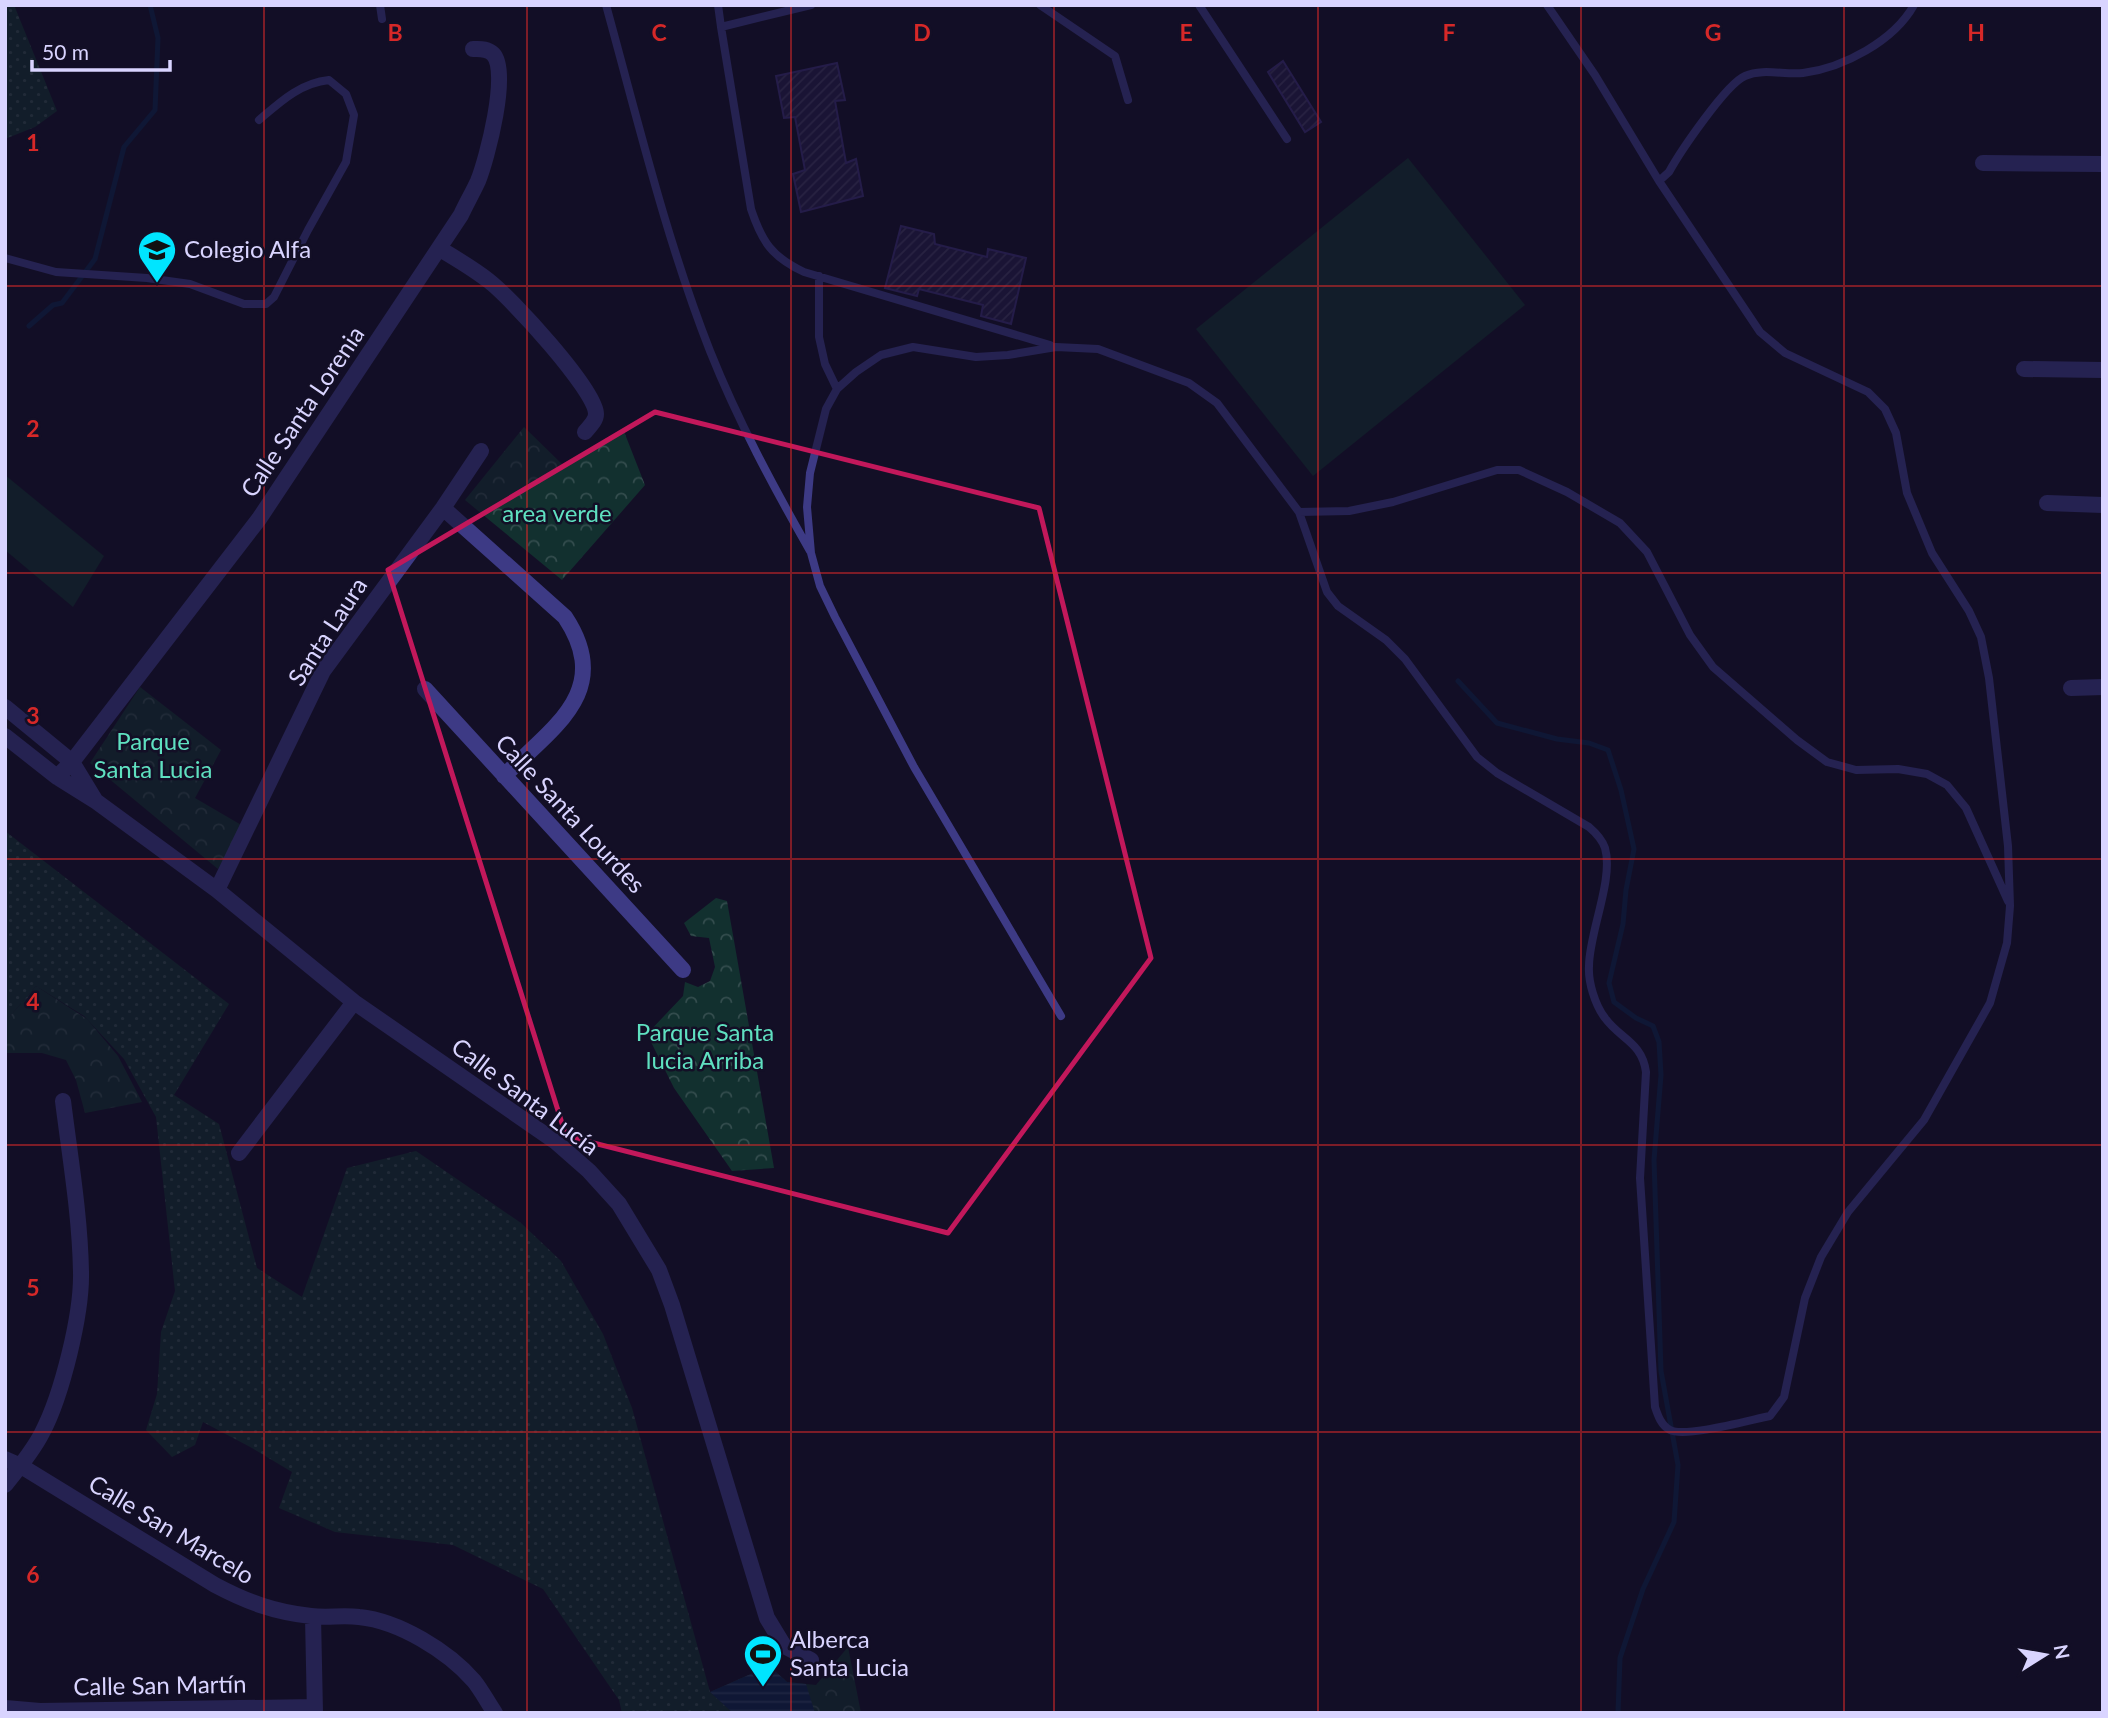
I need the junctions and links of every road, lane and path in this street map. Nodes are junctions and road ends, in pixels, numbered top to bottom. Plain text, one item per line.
1 (380, 5) edge
2 (606, 5) edge
3 (718, 5) edge
4 (811, 5) edge
5 (1040, 5) edge
6 (1199, 5) edge
7 (1547, 5) edge
8 (1914, 5) edge
9 (382, 19) dead end
10 (721, 27) junction
11 (472, 49) dead end
12 (1128, 100) dead end
13 (259, 120) dead end
14 (1287, 139) dead end
15 (1983, 163) dead end
16 (2103, 164) edge
17 (1659, 181) junction
18 (440, 249) junction
19 (5, 258) edge
20 (819, 276) junction
21 (1056, 347) junction
22 (2024, 369) dead end
23 (2103, 370) edge
24 (837, 389) junction
25 (585, 432) dead end
26 (481, 451) dead end
27 (2047, 503) dead end
28 (2103, 505) edge
29 (443, 508) junction
30 (1299, 512) junction
31 (811, 553) junction
32 (2103, 687) edge
33 (2071, 688) dead end
34 (425, 689) dead end
35 (5, 707) edge
36 (5, 736) edge
37 (72, 762) junction
38 (505, 776) junction
39 (57, 777) junction
40 (97, 802) junction
41 (217, 890) junction
42 (2010, 906) junction
43 (683, 970) dead end
44 (354, 1002) junction
45 (1061, 1016) dead end
46 (63, 1101) dead end
47 (239, 1153) dead end
48 (5, 1459) edge
49 (20, 1466) junction
50 (5, 1486) edge
51 (313, 1617) junction
52 (811, 1660) dead end
53 (5, 1708) edge
54 (315, 1710) edge
55 (495, 1713) edge

1 - 9 lane
2 - 31 lane
3 - 10 lane
4 - 10 lane
5 - 12 lane
6 - 14 lane
7 - 17 lane
8 - 17 lane
10 - 20 lane
11 - 18 street, Calle Santa Lorenia
13 - 19 lane
15 - 16 street
17 - 42 lane
18 - 25 street
18 - 37 street, Calle Santa Lorenia
20 - 21 lane
20 - 24 lane
21 - 24 lane
21 - 30 lane
22 - 23 street
24 - 31 lane
26 - 29 street, Santa Laura
27 - 28 street
29 - 38 street
29 - 41 street, Santa Laura
30 - 42 lane
30 - 42 lane
31 - 45 lane
32 - 33 street
34 - 38 street, Calle Santa Lourdes
35 - 37 street, Calle Santa Lucía
36 - 39 street, Calle Santa Lucía
37 - 39 street, Calle Santa Lorenia
37 - 40 street, Calle Santa Lucía
38 - 43 street, Calle Santa Lourdes
39 - 40 street, Calle Santa Lucía
40 - 41 street, Calle Santa Lucía
41 - 44 street, Calle Santa Lucía
44 - 47 street
44 - 52 street, Calle Santa Lucía
46 - 49 street
48 - 49 street, Calle San Marcelo
49 - 50 street
49 - 51 street, Calle San Marcelo
51 - 54 street
51 - 55 street, Calle San Marcelo
53 - 54 street, Calle San Martín

